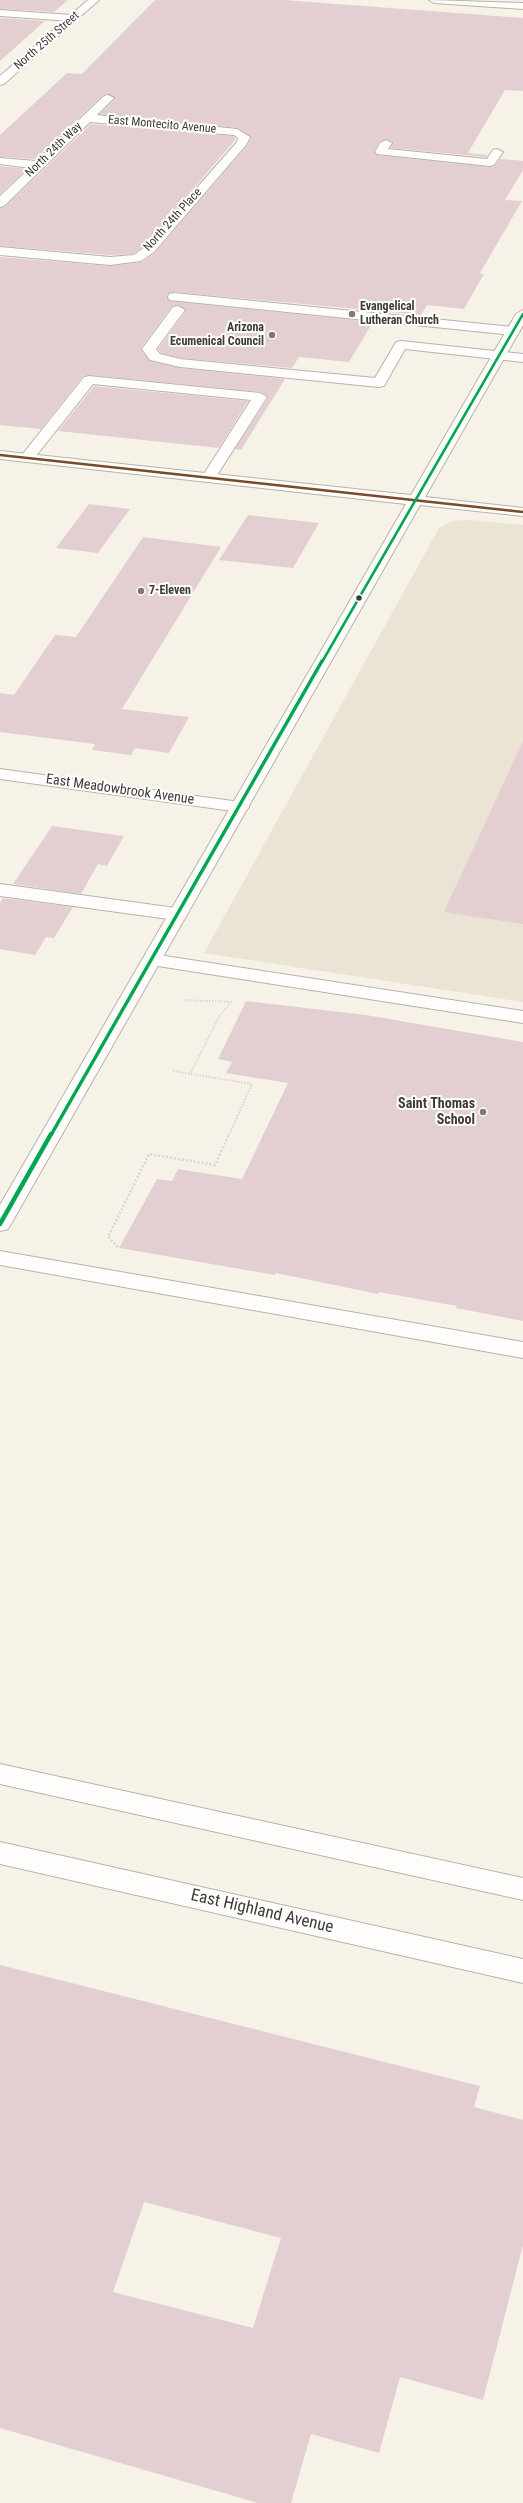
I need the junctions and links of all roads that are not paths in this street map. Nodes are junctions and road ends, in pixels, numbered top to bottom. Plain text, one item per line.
1 (94, 0) edge
2 (434, 0) edge
3 (523, 6) edge
4 (0, 13) edge
5 (71, 18) junction
6 (6, 60) dead end
7 (23, 62) junction
8 (0, 82) edge
9 (108, 98) dead end
10 (88, 118) junction
11 (237, 132) joint
12 (386, 143) dead end
13 (497, 152) dead end
14 (0, 161) edge
15 (39, 165) junction
16 (14, 175) dead end
17 (28, 176) junction
18 (0, 203) edge
19 (0, 251) edge
20 (523, 314) edge
21 (516, 334) edge
22 (500, 355) junction
23 (523, 358) edge
24 (0, 455) edge
25 (27, 458) junction
26 (209, 478) junction
27 (416, 500) junction
28 (523, 512) edge
29 (0, 774) edge
30 (240, 806) junction
31 (0, 890) edge
32 (176, 914) junction
33 (152, 960) junction
34 (523, 1017) edge
35 (0, 1224) edge
36 (0, 1258) edge
37 (523, 1350) edge
38 (0, 1774) edge
39 (0, 1853) edge
40 (523, 1889) edge
41 (523, 1971) edge

1 - 5 main road, North 25th Street
2 - 3 main road
4 - 5 main road
5 - 7 main road, North 25th Street
6 - 7 main road
7 - 8 main road, North 25th Street
9 - 10 main road, North 24th Way
10 - 11 main road, East Montecito Avenue
10 - 15 main road, North 24th Way
11 - 19 main road, North 24th Place
12 - 13 main road
14 - 15 main road
15 - 17 main road, North 24th Way
16 - 17 main road
17 - 18 main road, North 24th Way
20 - 21 main road
21 - 22 main road
21 - 22 main road
22 - 23 main road
22 - 27 main road
24 - 25 main road
25 - 26 main road
25 - 26 main road
26 - 27 main road
27 - 28 main road
27 - 30 main road
29 - 30 main road, East Meadowbrook Avenue
30 - 32 main road
31 - 32 main road
32 - 33 main road
33 - 34 main road
33 - 35 main road
36 - 37 main road
38 - 40 main road
39 - 41 main road, East Highland Avenue

